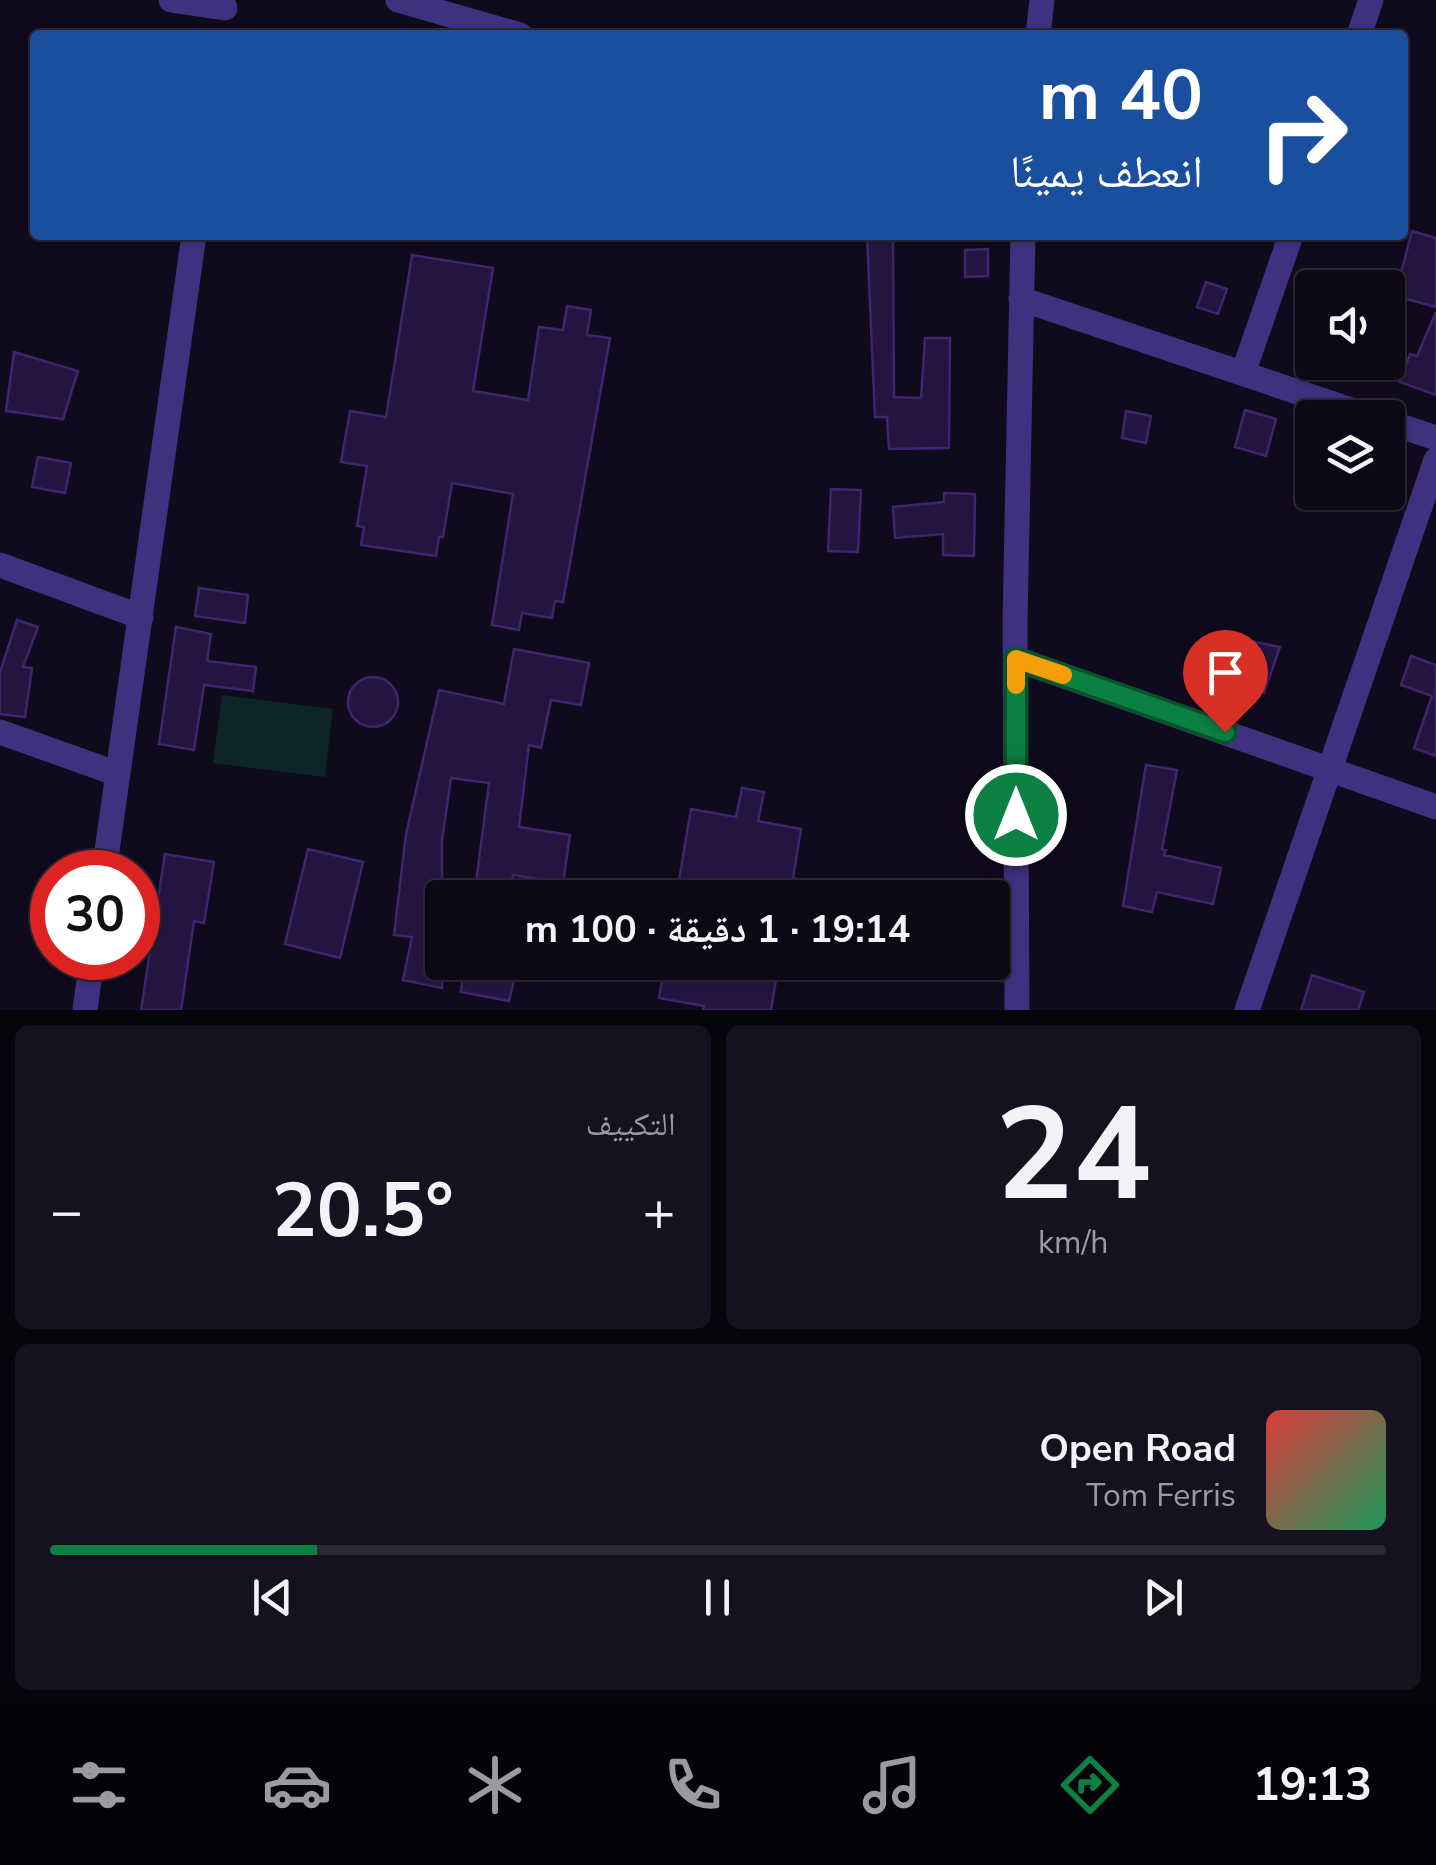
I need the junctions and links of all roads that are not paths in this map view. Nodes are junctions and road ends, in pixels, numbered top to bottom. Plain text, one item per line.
1 (171, 0) edge
2 (398, 0) edge
3 (1042, 0) edge
4 (1371, 0) edge
5 (225, 4) edge
6 (222, 30) edge
7 (503, 30) edge
8 (1039, 30) edge
9 (1361, 30) edge
10 (193, 240) edge
11 (1022, 240) edge
12 (1288, 240) edge
13 (1022, 300) junction
14 (1243, 373) junction
15 (1322, 400) edge
16 (1405, 428) edge
17 (1436, 438) edge
18 (1436, 460) edge
19 (0, 565) edge
20 (140, 617) junction
21 (1016, 659) junction
22 (0, 732) edge
23 (1330, 768) junction
24 (118, 774) junction
25 (1436, 807) edge
26 (107, 850) edge
27 (89, 980) edge
28 (84, 1010) edge
29 (1016, 1010) edge
30 (1247, 1010) edge

1 - 5 street
2 - 7 street
3 - 8 street
4 - 9 street
5 - 6 street
10 - 20 street
11 - 13 street
12 - 14 street
13 - 14 street
13 - 21 street
14 - 15 street
16 - 17 street
18 - 23 street
19 - 20 street
20 - 24 street
21 - 23 street
21 - 29 street
22 - 24 street
23 - 25 street
23 - 30 street
24 - 26 street
27 - 28 street

